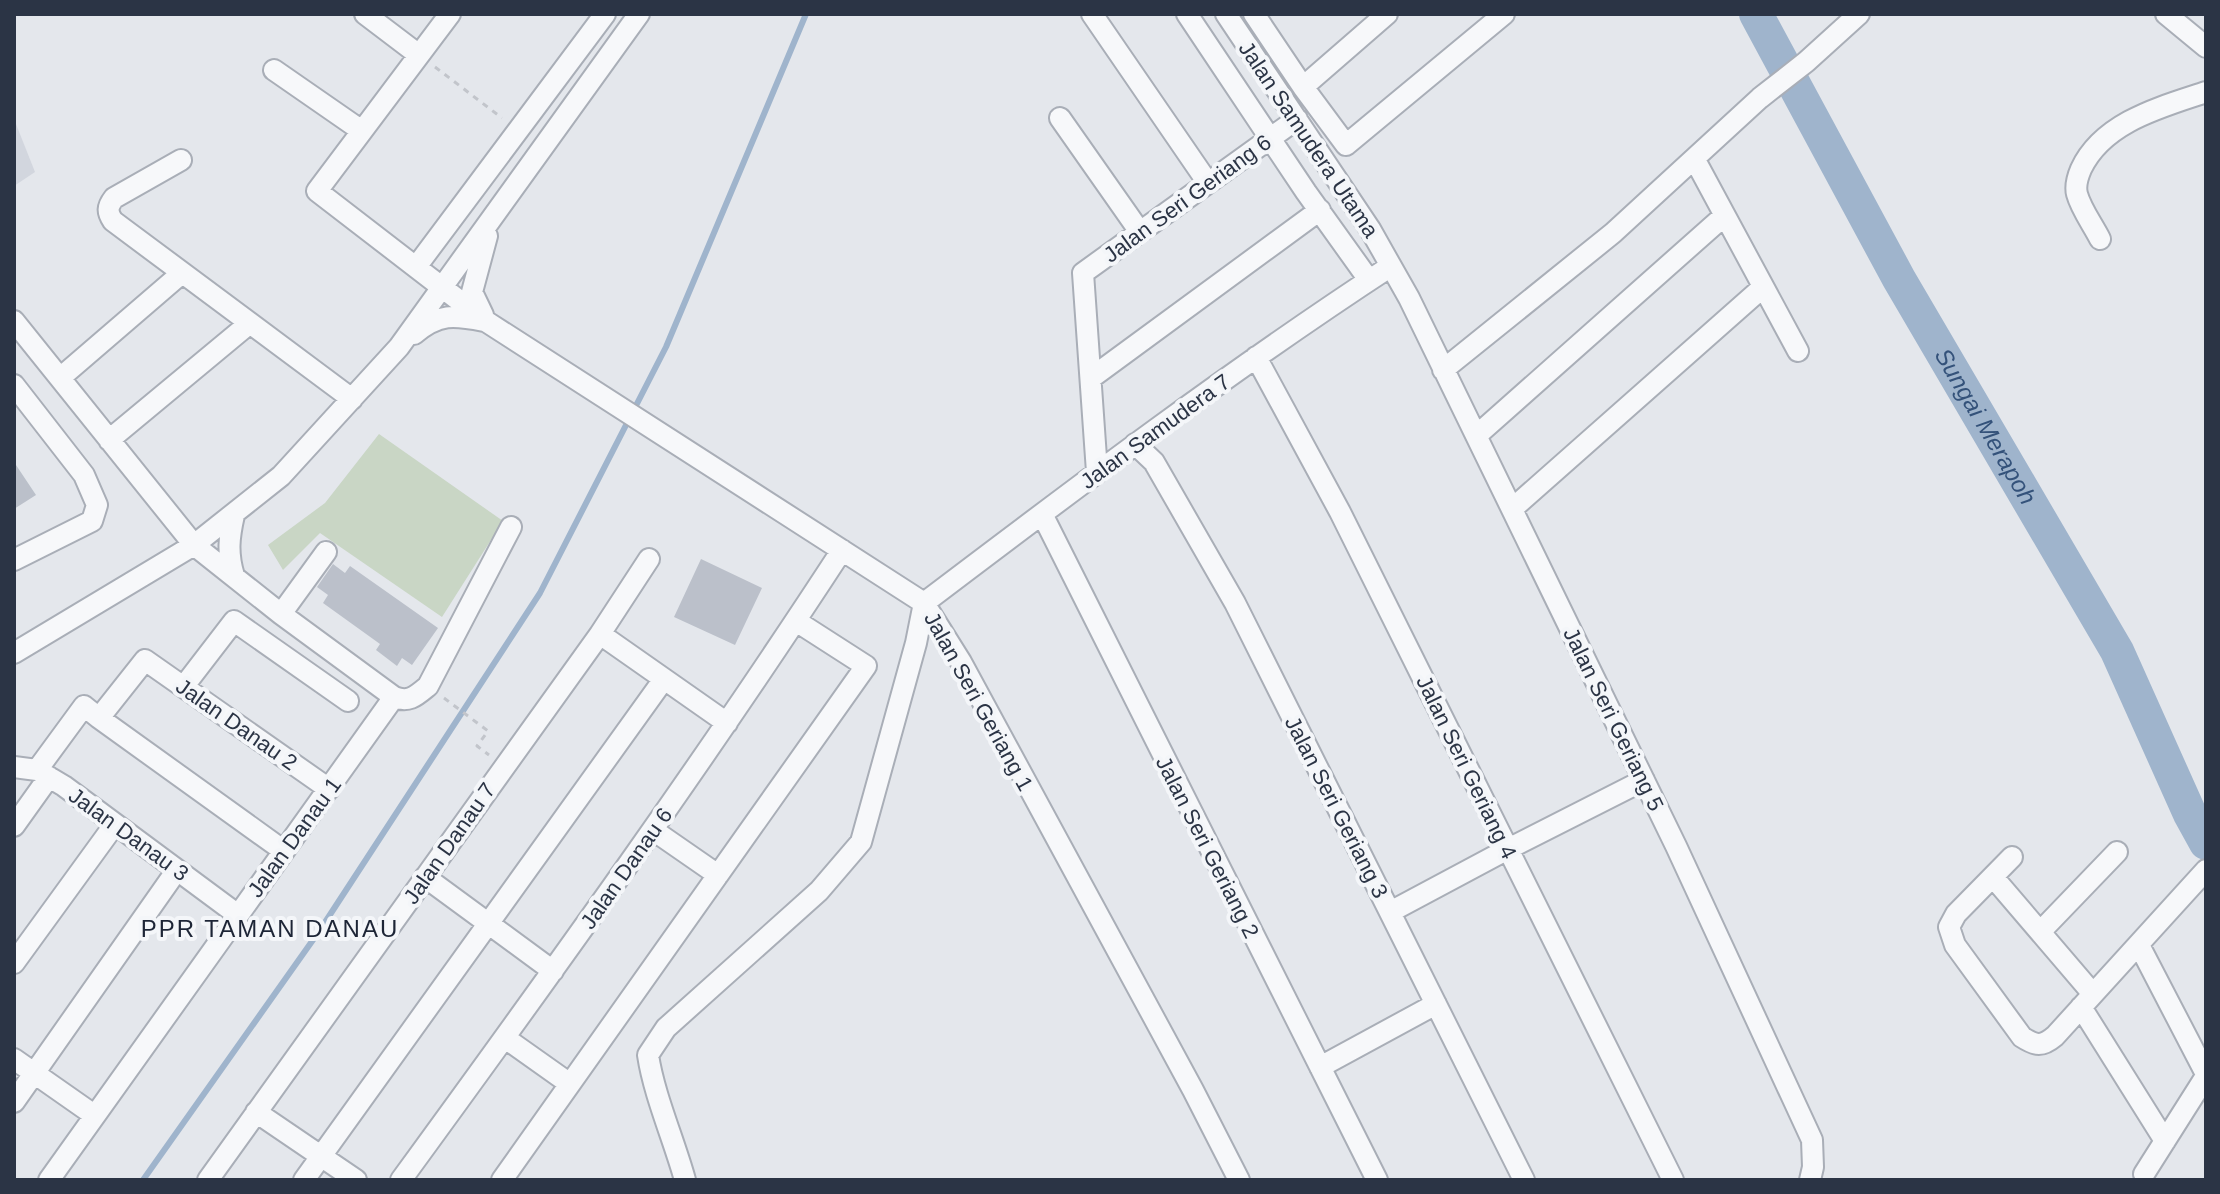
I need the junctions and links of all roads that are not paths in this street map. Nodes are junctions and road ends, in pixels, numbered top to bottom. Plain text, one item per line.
1 (365, 14) edge
2 (450, 14) edge
3 (605, 14) edge
4 (639, 14) edge
5 (1092, 14) edge
6 (1187, 14) edge
7 (1226, 14) edge
8 (1254, 14) edge
9 (1504, 14) edge
10 (1859, 14) edge
11 (2166, 14) edge
12 (1375, 18) edge
13 (2206, 47) edge
14 (419, 55) junction
15 (274, 70) dead end
16 (1303, 87) junction
17 (2206, 92) edge
18 (1060, 118) dead end
19 (1297, 119) junction
20 (362, 131) junction
21 (515, 134) junction
22 (1270, 138) junction
23 (536, 154) junction
24 (181, 160) dead end
25 (1695, 160) junction
26 (1208, 183) junction
27 (1320, 210) junction
28 (1724, 216) junction
29 (492, 220) junction
30 (1140, 232) junction
31 (2100, 239) dead end
32 (1391, 266) junction
33 (416, 267) junction
34 (182, 273) junction
35 (1369, 280) junction
36 (442, 287) junction
37 (1762, 288) junction
38 (14, 321) edge
39 (487, 322) junction
40 (250, 323) junction
41 (399, 347) junction
42 (1798, 351) dead end
43 (1256, 357) junction
44 (1443, 370) junction
45 (60, 378) junction
46 (1091, 378) junction
47 (14, 385) edge
48 (352, 399) junction
49 (1476, 436) junction
50 (109, 440) junction
51 (1135, 444) junction
52 (1097, 472) junction
53 (1512, 509) junction
54 (1042, 514) junction
55 (234, 515) junction
56 (511, 527) dead end
57 (194, 545) junction
58 (842, 550) junction
59 (326, 552) dead end
60 (15, 558) edge
61 (649, 559) dead end
62 (234, 576) junction
63 (924, 603) junction
64 (281, 614) junction
65 (796, 621) junction
66 (600, 634) junction
67 (14, 653) edge
68 (664, 679) junction
69 (184, 686) junction
70 (394, 697) junction
71 (348, 701) dead end
72 (99, 718) junction
73 (727, 723) junction
74 (14, 767) edge
75 (43, 773) junction
76 (1644, 780) junction
77 (329, 789) junction
78 (115, 824) junction
79 (14, 826) edge
80 (653, 830) junction
81 (1508, 849) junction
82 (284, 851) junction
83 (2117, 852) dead end
84 (2012, 857) dead end
85 (177, 870) junction
86 (2206, 870) edge
87 (718, 875) junction
88 (425, 877) junction
89 (1993, 877) junction
90 (1390, 912) junction
91 (238, 915) junction
92 (488, 923) junction
93 (2040, 932) junction
94 (2139, 945) junction
95 (14, 963) edge
96 (553, 971) junction
97 (2087, 1001) junction
98 (1436, 1004) junction
99 (505, 1038) junction
100 (14, 1059) edge
101 (1320, 1067) junction
102 (35, 1074) junction
103 (2206, 1075) edge
104 (570, 1084) junction
105 (14, 1102) edge
106 (256, 1112) junction
107 (94, 1115) junction
108 (2165, 1141) junction
109 (320, 1156) junction
110 (2144, 1174) dead end
111 (49, 1180) edge
112 (208, 1180) edge
113 (304, 1180) edge
114 (356, 1180) edge
115 (401, 1180) edge
116 (502, 1180) edge
117 (685, 1180) edge
118 (1239, 1180) edge
119 (1377, 1180) edge
120 (1524, 1180) edge
121 (1673, 1180) edge
122 (1810, 1180) edge

1 - 14 street
2 - 14 street
3 - 21 street
4 - 23 street
5 - 26 street
6 - 22 street
7 - 19 street, Jalan Samudera Utama
8 - 16 street, Jalan Samudera Utama
9 - 16 street, Jalan Samudera Utama
10 - 25 street
11 - 13 street
12 - 16 street
14 - 20 street
15 - 20 street
17 - 31 street
18 - 30 street
19 - 22 street, Jalan Seri Geriang 6
19 - 32 street, Jalan Samudera Utama
20 - 33 street, Jalan Seri Geriang 1
21 - 23 street
21 - 33 street
22 - 26 street, Jalan Seri Geriang 6
22 - 27 street
23 - 29 street
24 - 34 street
25 - 28 street
25 - 44 street
26 - 30 street, Jalan Seri Geriang 6
27 - 35 street
27 - 46 street
28 - 37 street
28 - 49 street
29 - 36 street
29 - 39 street
30 - 46 street, Jalan Seri Geriang 6
32 - 35 street, Jalan Samudera 7
32 - 44 street, Jalan Seri Geriang 5
33 - 36 street, Jalan Seri Geriang 1
34 - 40 street
34 - 45 street
35 - 43 street, Jalan Samudera 7
36 - 39 street, Jalan Seri Geriang 1
36 - 41 street
37 - 42 street
37 - 53 street
38 - 45 street
39 - 41 street
39 - 58 street, Jalan Seri Geriang 1
40 - 48 street
40 - 50 street
41 - 48 street
43 - 51 street, Jalan Samudera 7
43 - 81 street, Jalan Seri Geriang 4
44 - 49 street, Jalan Seri Geriang 5
45 - 50 street
46 - 52 street, Jalan Seri Geriang 6
47 - 60 street
48 - 55 street
49 - 53 street, Jalan Seri Geriang 5
50 - 57 street
51 - 52 street, Jalan Samudera 7
51 - 90 street, Jalan Seri Geriang 3
52 - 54 street, Jalan Samudera 7
53 - 76 street, Jalan Seri Geriang 5
54 - 63 street, Jalan Samudera 7
54 - 101 street, Jalan Seri Geriang 2
55 - 57 street
55 - 62 street
56 - 70 street
57 - 62 street
57 - 67 street
58 - 63 street, Jalan Seri Geriang 1
58 - 65 street, Jalan Danau 6
59 - 64 street
61 - 66 street, Jalan Danau 7
62 - 64 street
63 - 117 street
63 - 118 street, Jalan Seri Geriang 1
64 - 70 street
65 - 73 street, Jalan Danau 6
65 - 87 street
66 - 68 street
66 - 88 street, Jalan Danau 7
68 - 73 street
68 - 92 street
69 - 71 street
69 - 72 street, Jalan Danau 2
69 - 77 street, Jalan Danau 2
70 - 77 street, Jalan Danau 1
72 - 75 street
72 - 82 street
73 - 80 street, Jalan Danau 6
74 - 75 street, Jalan Danau 3
75 - 78 street, Jalan Danau 3
75 - 79 street
76 - 81 street
76 - 122 street, Jalan Seri Geriang 5
77 - 82 street, Jalan Danau 1
78 - 85 street, Jalan Danau 3
78 - 95 street
80 - 87 street
80 - 96 street, Jalan Danau 6
81 - 90 street
81 - 121 street, Jalan Seri Geriang 4
82 - 91 street, Jalan Danau 1
83 - 93 street
84 - 89 street
85 - 91 street, Jalan Danau 3
85 - 102 street
86 - 94 street
87 - 104 street
88 - 92 street
88 - 106 street, Jalan Danau 7
89 - 93 street
89 - 97 street
90 - 98 street, Jalan Seri Geriang 3
91 - 107 street, Jalan Danau 1
92 - 96 street
92 - 109 street
93 - 97 street
94 - 97 street
94 - 103 street
96 - 99 street, Jalan Danau 6
97 - 108 street
98 - 101 street
98 - 120 street, Jalan Seri Geriang 3
99 - 104 street
99 - 115 street, Jalan Danau 6
100 - 102 street
101 - 119 street, Jalan Seri Geriang 2
102 - 105 street
102 - 107 street
103 - 108 street
104 - 116 street
106 - 109 street
106 - 112 street, Jalan Danau 7
107 - 111 street, Jalan Danau 1
108 - 110 street
109 - 113 street
109 - 114 street

